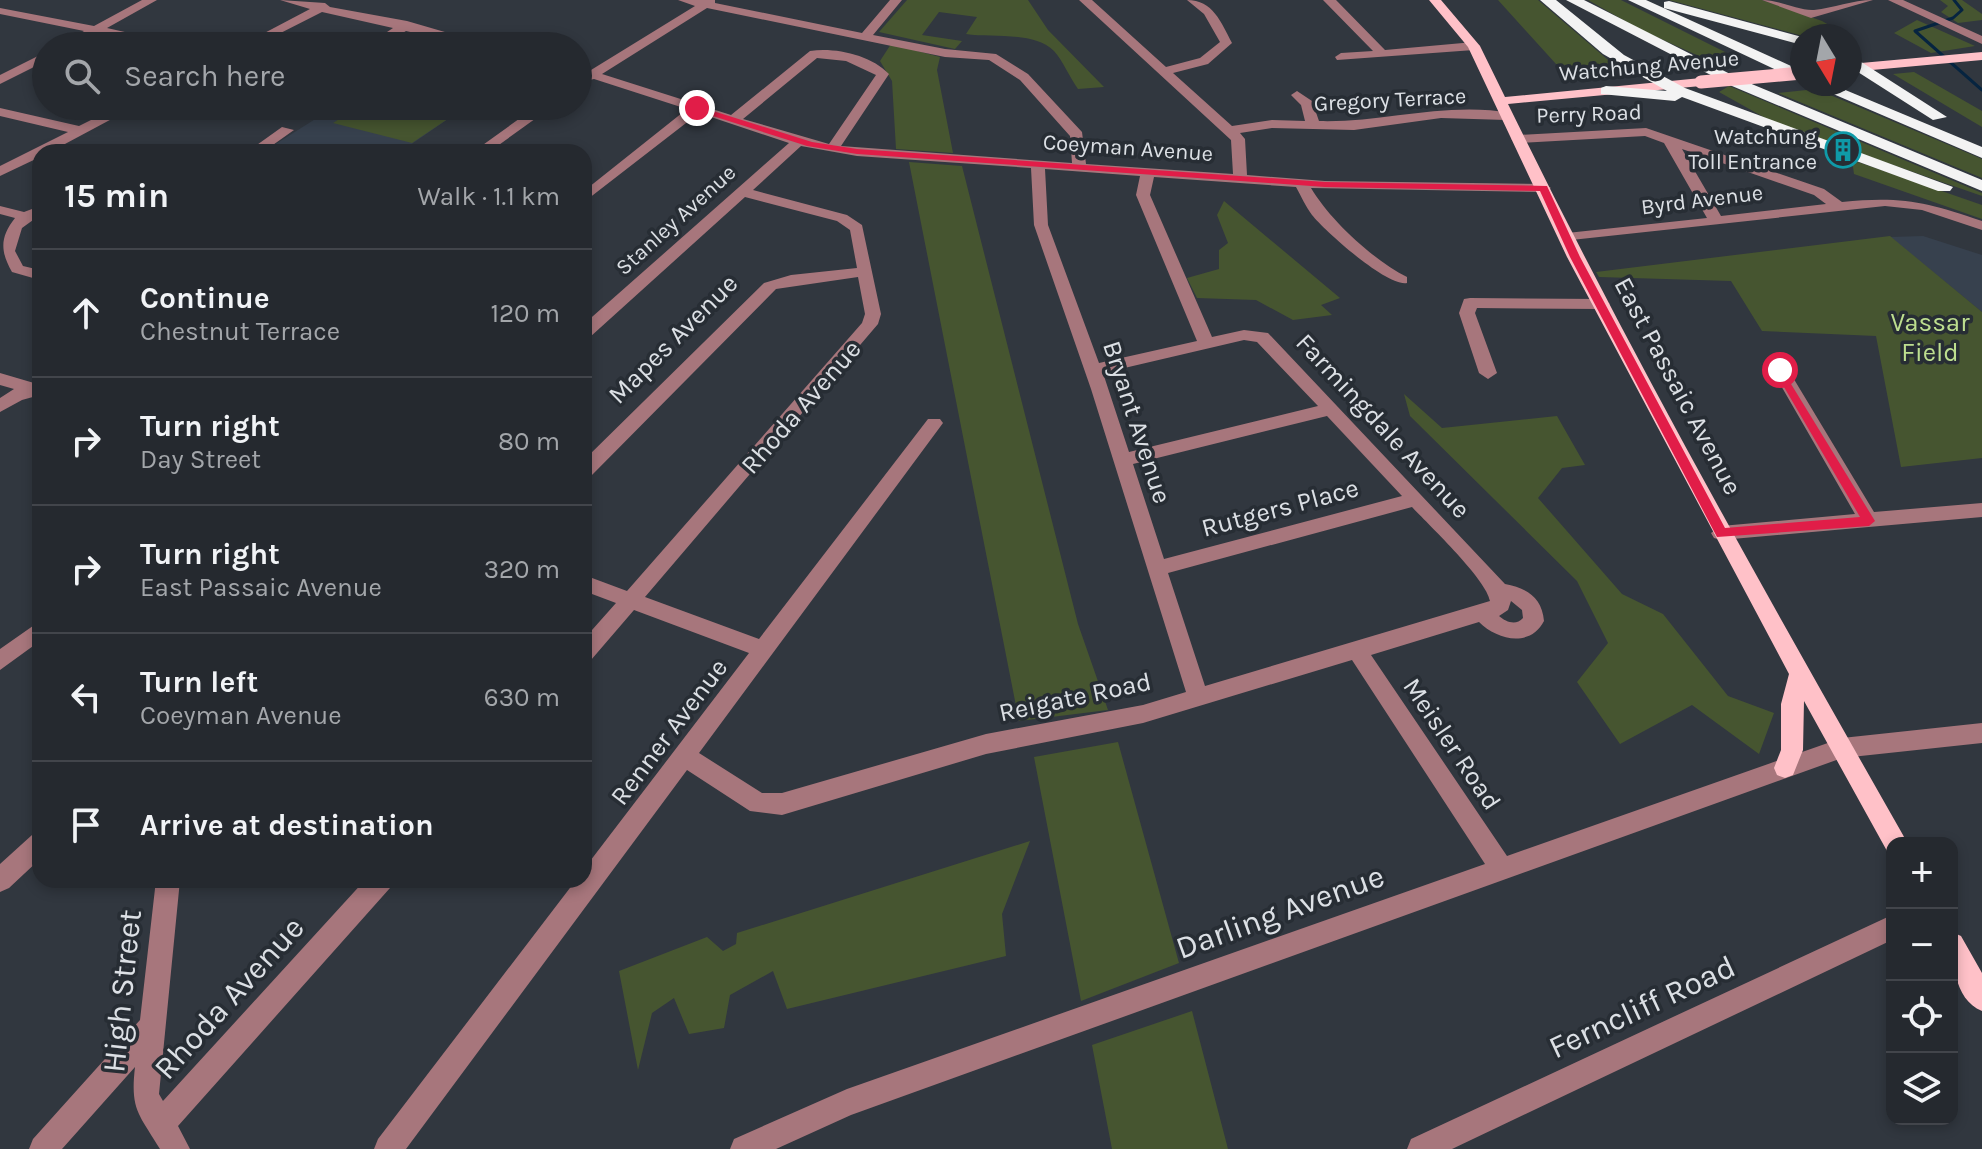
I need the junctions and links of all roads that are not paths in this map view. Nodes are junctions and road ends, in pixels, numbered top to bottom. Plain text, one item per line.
1 (151, 0) edge
2 (286, 0) edge
3 (335, 0) edge
4 (684, 0) edge
5 (896, 0) edge
6 (1085, 0) edge
7 (1193, 0) edge
8 (1329, 0) edge
9 (1435, 0) edge
10 (1547, 0) edge
11 (1573, 0) edge
12 (1635, 0) edge
13 (1654, 0) edge
14 (1768, 0) edge
15 (1867, 0) edge
16 (1894, 0) edge
17 (708, 2) edge
18 (323, 7) junction
19 (0, 11) edge
20 (15, 13) junction
21 (0, 21) edge
22 (407, 25) junction
23 (98, 29) junction
24 (92, 32) edge
25 (113, 32) edge
26 (274, 32) edge
27 (395, 32) edge
28 (434, 32) edge
29 (865, 37) junction
30 (1790, 38) edge
31 (1982, 40) edge
32 (1474, 46) junction
33 (1381, 52) junction
34 (1982, 56) edge
35 (1341, 57) dead end
36 (32, 63) edge
37 (1627, 64) junction
38 (1483, 65) junction
39 (1862, 65) edge
40 (592, 68) edge
41 (1790, 70) edge
42 (1862, 70) edge
43 (1165, 71) junction
44 (592, 74) edge
45 (1790, 76) edge
46 (0, 80) edge
47 (1667, 85) junction
48 (1606, 91) junction
49 (1297, 95) dead end
50 (1543, 96) junction
51 (1847, 96) edge
52 (1501, 101) junction
53 (1718, 107) junction
54 (697, 108) junction
55 (0, 112) edge
56 (1506, 116) junction
57 (32, 120) edge
58 (34, 120) edge
59 (102, 120) edge
60 (526, 120) edge
61 (733, 120) junction
62 (1313, 125) junction
63 (287, 130) dead end
64 (81, 131) junction
65 (1229, 131) junction
66 (1982, 138) edge
67 (1518, 139) junction
68 (1669, 139) junction
69 (799, 141) junction
70 (55, 144) edge
71 (266, 144) edge
72 (491, 144) edge
73 (833, 148) junction
74 (0, 153) edge
75 (1982, 153) edge
76 (32, 156) edge
77 (25, 159) junction
78 (1038, 163) junction
79 (1079, 166) junction
80 (1148, 171) junction
81 (0, 172) edge
82 (1240, 178) junction
83 (1301, 183) junction
84 (1982, 186) edge
85 (1544, 188) junction
86 (740, 191) junction
87 (592, 192) edge
88 (1982, 201) edge
89 (1839, 207) junction
90 (0, 210) edge
91 (32, 213) edge
92 (24, 216) junction
93 (1716, 221) junction
94 (1982, 226) edge
95 (1567, 238) junction
96 (866, 272) junction
97 (32, 273) edge
98 (1401, 280) dead end
99 (1602, 304) junction
100 (592, 326) edge
101 (1206, 343) junction
102 (1093, 370) junction
103 (1780, 370) dead end
104 (1488, 373) dead end
105 (0, 379) edge
106 (32, 389) edge
107 (32, 393) edge
108 (0, 406) edge
109 (1332, 409) junction
110 (934, 423) dead end
111 (1122, 460) junction
112 (592, 463) edge
113 (1416, 499) junction
114 (1982, 510) edge
115 (1869, 521) junction
116 (1721, 533) junction
117 (1157, 568) junction
118 (592, 586) edge
119 (1499, 591) junction
120 (632, 601) junction
121 (1483, 613) junction
122 (32, 635) edge
123 (592, 645) edge
124 (1356, 649) junction
125 (765, 650) junction
126 (0, 661) edge
127 (1800, 673) junction
128 (1198, 697) junction
129 (1982, 733) edge
130 (1842, 748) junction
131 (686, 757) junction
132 (1785, 768) junction
133 (1892, 837) edge
134 (32, 850) edge
135 (1502, 869) junction
136 (0, 880) edge
137 (592, 881) edge
138 (169, 888) edge
139 (374, 888) edge
140 (586, 888) edge
141 (1886, 930) edge
142 (1958, 956) edge
143 (1982, 998) edge
144 (149, 1030) junction
145 (160, 1126) junction
146 (43, 1149) edge
147 (176, 1149) edge
148 (388, 1149) edge
149 (744, 1149) edge
150 (1421, 1149) edge

1 - 23 street
2 - 18 street
3 - 18 street
4 - 17 street
5 - 29 street
6 - 43 street
7 - 43 street
8 - 33 street
9 - 32 main road, East Passaic Avenue
10 - 37 highway
11 - 84 highway
12 - 41 highway
13 - 30 highway
14 - 15 street
16 - 31 street
17 - 29 street
17 - 40 street
18 - 22 street
18 - 26 street
19 - 20 street
20 - 21 street
20 - 23 street
22 - 27 street
22 - 28 street
23 - 24 street
23 - 25 street
29 - 79 street
32 - 33 street
32 - 38 main road, East Passaic Avenue
33 - 35 street
34 - 39 main road
36 - 46 street
37 - 47 highway
37 - 48 highway
38 - 50 main road
38 - 52 main road, East Passaic Avenue
42 - 66 highway
43 - 65 street
44 - 54 street, Coeyman Avenue
45 - 47 main road, Watchung Avenue, bridge
47 - 48 main road, Watchung Avenue
47 - 53 highway
48 - 50 main road, Watchung Avenue
48 - 53 highway
49 - 62 street
50 - 52 main road, Watchung Avenue
51 - 75 highway
52 - 56 main road, East Passaic Avenue
53 - 88 highway
54 - 61 street, Coeyman Avenue
54 - 87 street
55 - 57 street
56 - 62 street, Gregory Terrace
56 - 67 main road, East Passaic Avenue
58 - 64 street
59 - 64 street
60 - 72 street
61 - 69 street, Coeyman Avenue
61 - 73 street
62 - 65 street, Gregory Terrace
63 - 71 street
64 - 70 street
65 - 82 street
67 - 68 street, Perry Road
67 - 85 main road, East Passaic Avenue
68 - 89 street, Perry Road
68 - 93 street
69 - 73 street, Coeyman Avenue
69 - 86 street, Stanley Avenue
73 - 78 street, Coeyman Avenue
74 - 77 street
76 - 77 street
77 - 81 street
78 - 79 street, Coeyman Avenue
78 - 102 street, Bryant Avenue
79 - 80 street, Coeyman Avenue
80 - 82 street, Coeyman Avenue
80 - 101 street
82 - 83 street, Coeyman Avenue
83 - 85 street, Coeyman Avenue
83 - 98 street
85 - 95 main road, East Passaic Avenue
86 - 96 street, Rhoda Avenue
86 - 100 street, Stanley Avenue
89 - 93 street, Byrd Avenue
89 - 94 street, Byrd Avenue
90 - 92 street
91 - 92 street
92 - 97 street
93 - 95 street, Byrd Avenue
95 - 99 main road, East Passaic Avenue
96 - 112 street, Mapes Avenue
96 - 120 street, Rhoda Avenue
99 - 104 street
99 - 116 main road, East Passaic Avenue
101 - 102 street
101 - 109 street, Farmingdale Avenue
102 - 111 street, Bryant Avenue
103 - 115 street
105 - 106 street
107 - 108 street
109 - 111 street
109 - 113 street, Farmingdale Avenue
110 - 125 street, Renner Avenue
111 - 117 street, Bryant Avenue
113 - 117 street, Rutgers Place
113 - 119 street, Farmingdale Avenue
114 - 115 street
115 - 116 street
116 - 127 main road, East Passaic Avenue
117 - 128 street, Bryant Avenue
118 - 120 street
119 - 121 street
119 - 121 street
120 - 123 street, Rhoda Avenue
120 - 125 street
121 - 124 street, Reigate Road
122 - 126 street
124 - 128 street, Reigate Road
124 - 135 street, Meisler Road
125 - 131 street, Renner Avenue
127 - 130 main road, East Passaic Avenue
127 - 132 main road
128 - 131 street, Reigate Road
129 - 130 street, Darling Avenue
130 - 132 street, Darling Avenue
130 - 133 main road, East Passaic Avenue
131 - 137 street, Renner Avenue
132 - 135 street, Darling Avenue
134 - 136 street
135 - 149 street, Darling Avenue
138 - 144 street, High Street
139 - 145 street, Rhoda Avenue
140 - 148 street, Renner Avenue
141 - 150 street, Ferncliff Road
142 - 143 main road
144 - 145 street, High Street
144 - 146 street
145 - 147 street, High Street

